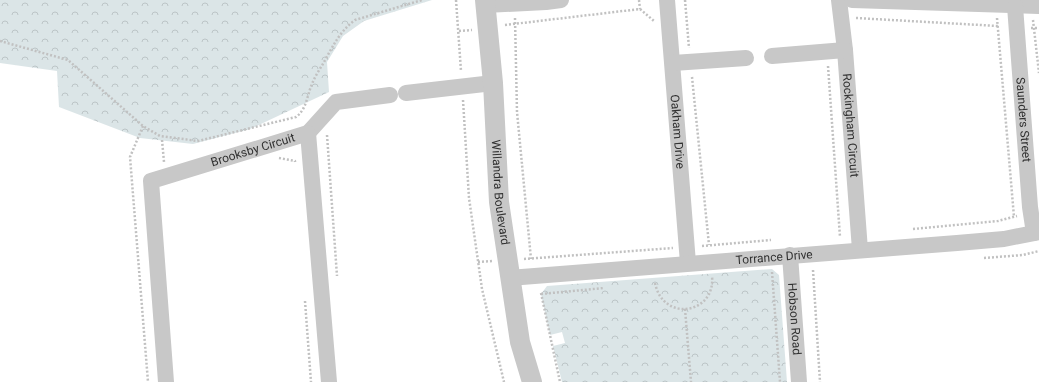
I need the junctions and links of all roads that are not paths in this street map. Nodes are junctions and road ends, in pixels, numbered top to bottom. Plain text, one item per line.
1 (561, 0) edge
2 (668, 0) edge
3 (839, 0) edge
4 (852, 0) edge
5 (485, 2) edge
6 (1015, 6) junction
7 (1035, 6) edge
8 (845, 50) junction
9 (772, 56) dead end
10 (746, 58) dead end
11 (673, 63) junction
12 (493, 83) junction
13 (406, 93) dead end
14 (390, 96) dead end
15 (308, 133) junction
16 (1037, 233) edge
17 (860, 250) junction
18 (790, 255) junction
19 (681, 264) junction
20 (508, 269) junction
21 (166, 382) edge
22 (329, 382) edge
23 (532, 382) edge
24 (799, 382) edge

1 - 5 street
2 - 11 street, Oakham Drive
3 - 8 street, Rockingham Circuit
4 - 6 street
5 - 12 street, Willandra Boulevard
6 - 7 street
6 - 16 street, Saunders Street
8 - 9 street
8 - 17 street, Rockingham Circuit
10 - 11 street
11 - 19 street, Oakham Drive
12 - 13 street
12 - 20 street, Willandra Boulevard
14 - 15 street
15 - 21 street, Brooksby Circuit
15 - 22 street, Brooksby Circuit
16 - 17 street, Torrance Drive
17 - 18 street, Torrance Drive
18 - 19 street, Torrance Drive
18 - 24 street, Hobson Road
19 - 20 street, Torrance Drive
20 - 23 street, Willandra Boulevard

